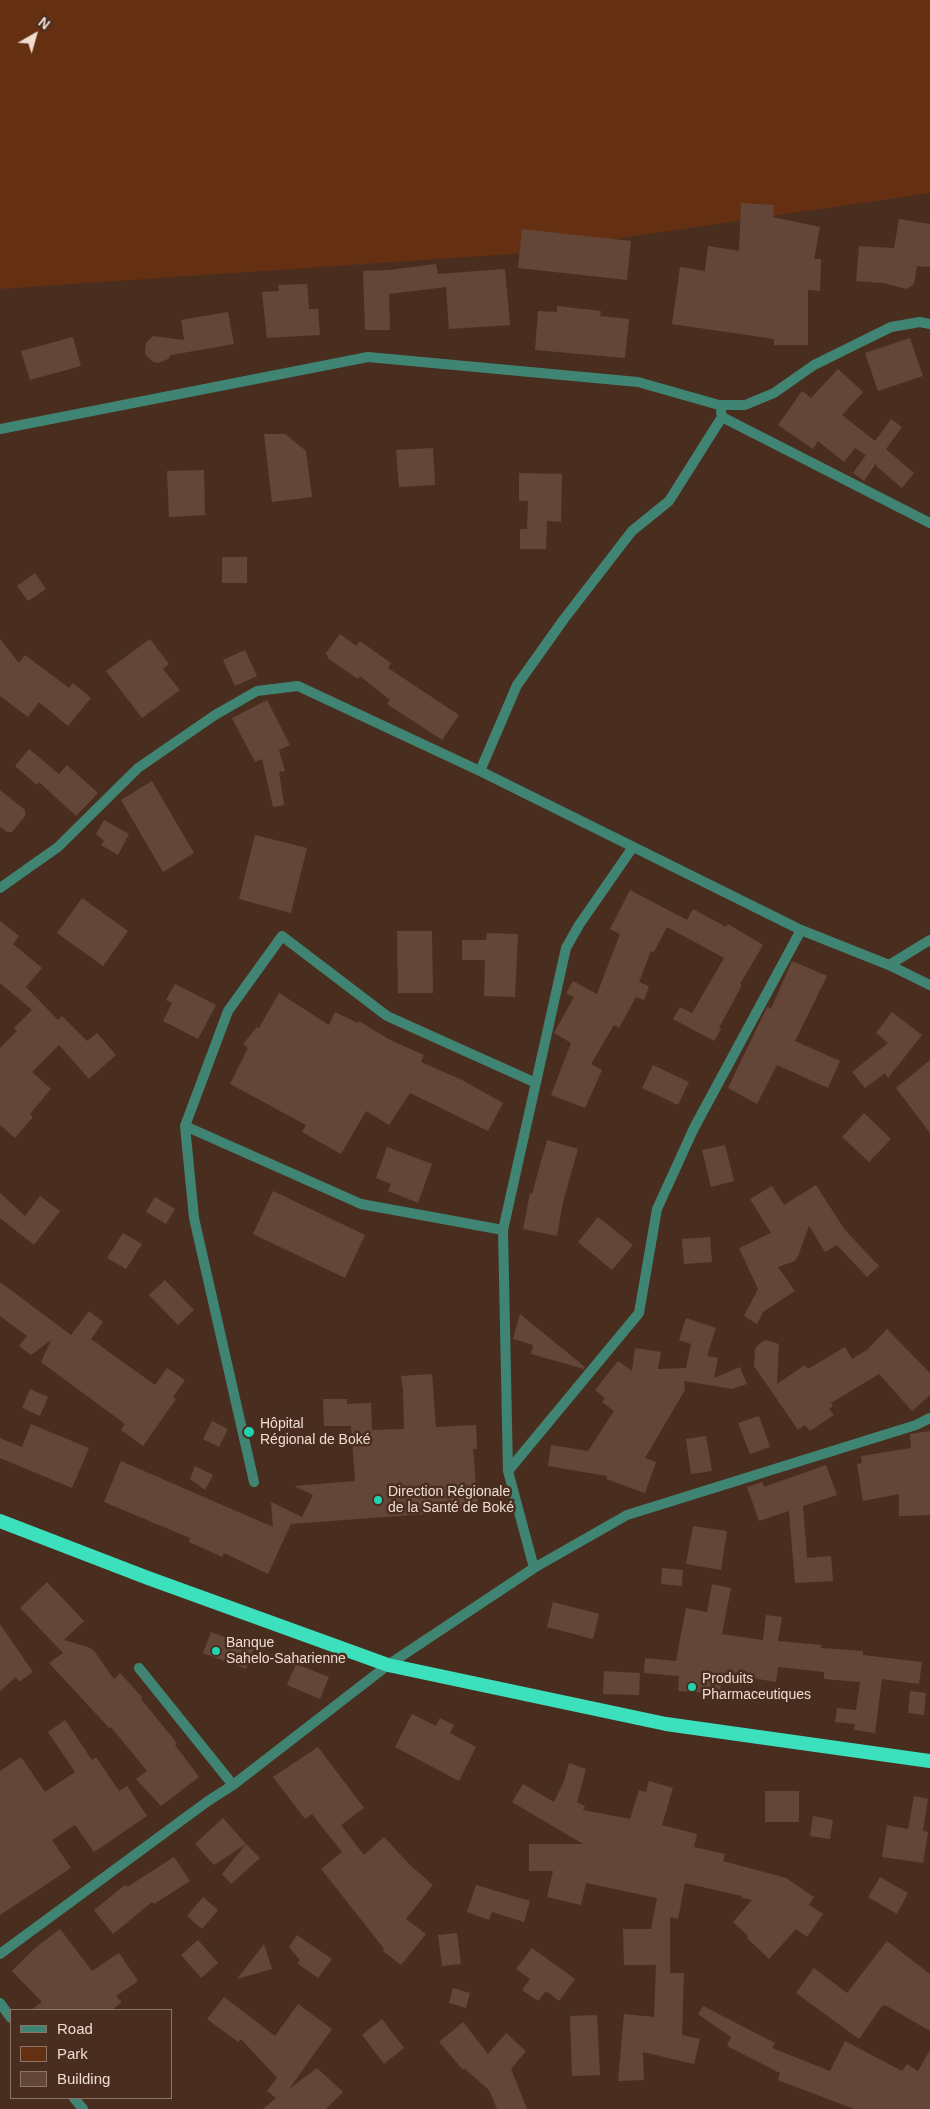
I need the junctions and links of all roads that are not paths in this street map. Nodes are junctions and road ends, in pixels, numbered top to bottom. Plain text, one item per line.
1 (930, 324) edge
2 (719, 404) junction
3 (722, 417) junction
4 (0, 429) edge
5 (930, 523) edge
6 (480, 771) junction
7 (632, 847) junction
8 (0, 888) edge
9 (801, 930) junction
10 (930, 940) edge
11 (889, 965) junction
12 (930, 985) edge
13 (536, 1083) junction
14 (185, 1126) junction
15 (503, 1230) junction
16 (930, 1418) edge
17 (508, 1471) junction
18 (254, 1482) dead end
19 (0, 1520) edge
20 (534, 1568) junction
21 (388, 1665) junction
22 (139, 1668) dead end
23 (930, 1761) edge
24 (233, 1785) junction
25 (0, 1954) edge
26 (0, 2003) edge
27 (10, 2017) edge
28 (75, 2099) edge
29 (83, 2109) edge

1 - 2 street
2 - 3 street
2 - 4 street
3 - 5 street
3 - 6 street
6 - 7 street
6 - 8 street
7 - 9 street
7 - 13 street
9 - 11 street
9 - 17 street
10 - 11 street
11 - 12 street
13 - 14 street
13 - 15 street
14 - 15 street
14 - 18 street
15 - 17 street
16 - 20 street
17 - 20 street
19 - 21 highway
20 - 21 street
21 - 23 highway
21 - 24 street
22 - 24 street
24 - 25 street
26 - 27 street
28 - 29 street

